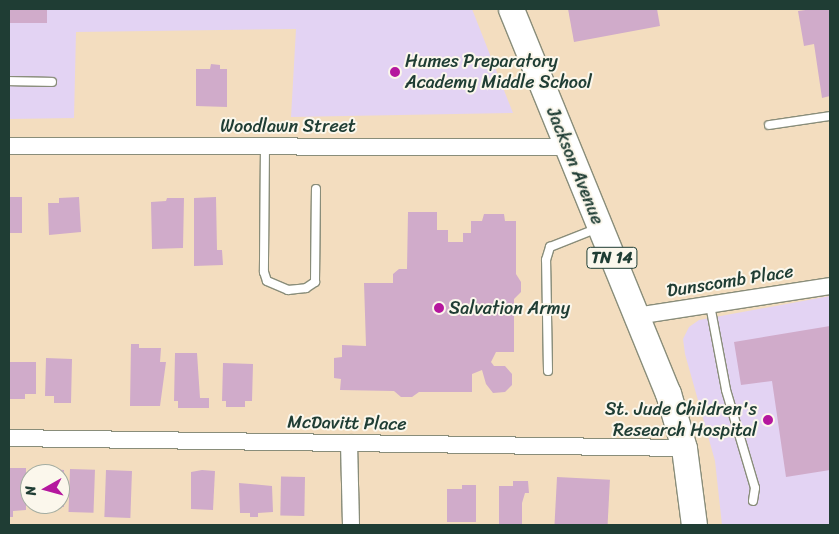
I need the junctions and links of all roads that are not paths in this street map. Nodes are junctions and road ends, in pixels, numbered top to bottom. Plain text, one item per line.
1 (511, 9) edge
2 (9, 81) edge
3 (52, 82) dead end
4 (830, 116) edge
5 (769, 125) dead end
6 (265, 145) junction
7 (9, 146) edge
8 (567, 147) junction
9 (316, 189) dead end
10 (600, 227) junction
11 (830, 286) edge
12 (710, 305) junction
13 (636, 316) junction
14 (548, 371) dead end
15 (9, 438) edge
16 (349, 443) junction
17 (684, 448) junction
18 (753, 501) dead end
19 (351, 525) edge
20 (694, 525) edge

1 - 8 main road, Jackson Avenue / TN 14
2 - 3 lane
4 - 5 lane
6 - 7 street, Woodlawn Street
6 - 8 street, Woodlawn Street
6 - 9 lane
8 - 10 main road, Jackson Avenue / TN 14
10 - 13 main road, Jackson Avenue / TN 14
10 - 14 lane
11 - 12 street, Dunscomb Place
12 - 13 street, Dunscomb Place
12 - 18 lane
13 - 17 main road, Jackson Avenue / TN 14
15 - 16 street, McDavitt Place
16 - 17 street, McDavitt Place
16 - 19 street
17 - 20 main road, Jackson Avenue / TN 14

